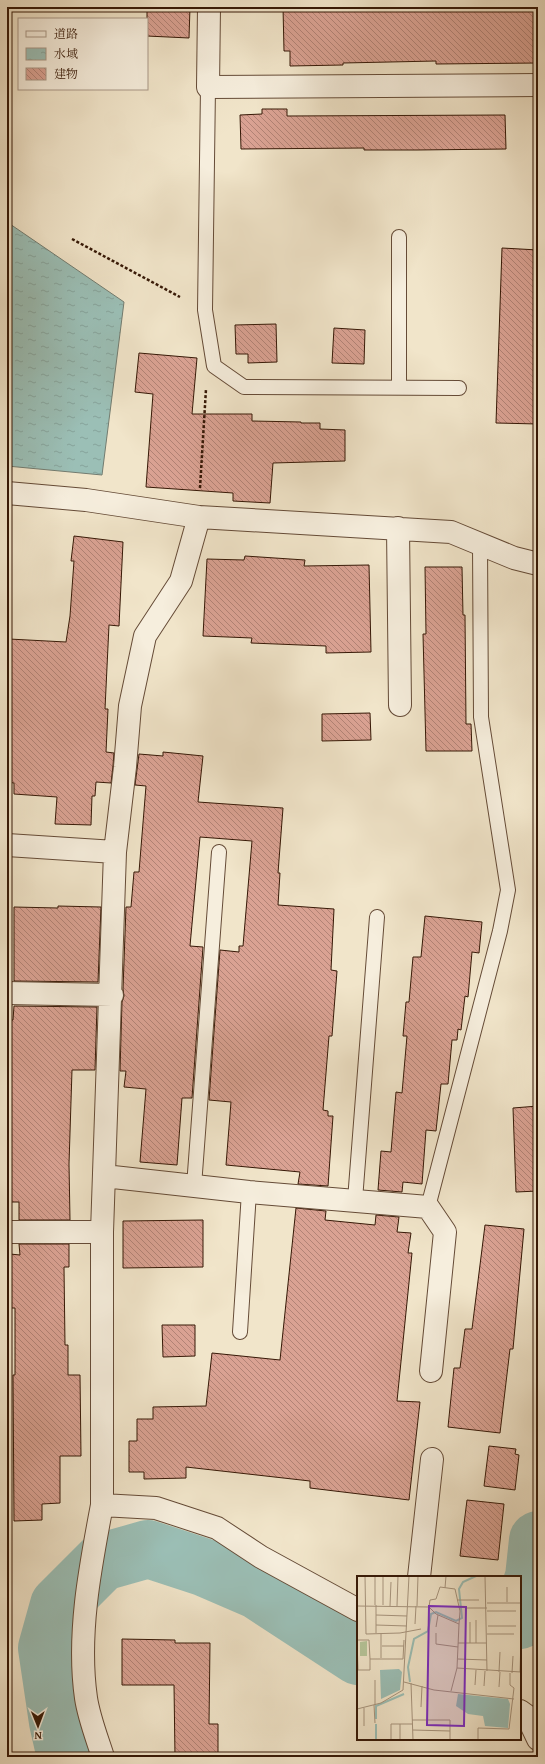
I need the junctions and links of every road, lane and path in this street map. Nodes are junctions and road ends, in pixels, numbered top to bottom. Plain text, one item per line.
1 (209, 7) edge
2 (538, 85) edge
3 (208, 87) junction
4 (399, 237) dead end
5 (72, 239) dead end
6 (205, 310) junction
7 (214, 366) junction
8 (399, 387) junction
9 (459, 388) dead end
10 (7, 493) edge
11 (199, 517) junction
12 (398, 528) junction
13 (480, 544) junction
14 (538, 564) edge
15 (400, 705) dead end
16 (7, 845) edge
17 (115, 852) junction
18 (219, 852) dead end
19 (377, 917) dead end
20 (7, 993) edge
21 (112, 995) junction
22 (104, 1176) junction
23 (194, 1186) junction
24 (249, 1192) junction
25 (355, 1200) junction
26 (428, 1207) junction
27 (7, 1232) edge
28 (102, 1232) junction
29 (240, 1332) dead end
30 (431, 1371) dead end
31 (432, 1459) dead end
32 (102, 1505) junction
33 (419, 1576) edge
34 (357, 1609) edge
35 (521, 1712) edge
36 (538, 1738) edge
37 (103, 1757) edge

1 - 3 street
2 - 3 street
3 - 6 lane
4 - 8 lane
5 - 6 path
6 - 7 lane
7 - 8 lane
7 - 11 path
8 - 9 lane
10 - 11 street
11 - 12 street
11 - 17 street
12 - 13 street
12 - 15 street
13 - 14 street
13 - 26 lane
16 - 17 street
17 - 21 street
18 - 23 lane
19 - 25 lane
20 - 21 street
21 - 22 street
22 - 23 street
22 - 28 street
23 - 24 street
24 - 25 street
24 - 29 lane
25 - 26 street
26 - 30 street
27 - 28 street
28 - 32 street
31 - 33 street
32 - 34 street
32 - 37 street
35 - 36 street

